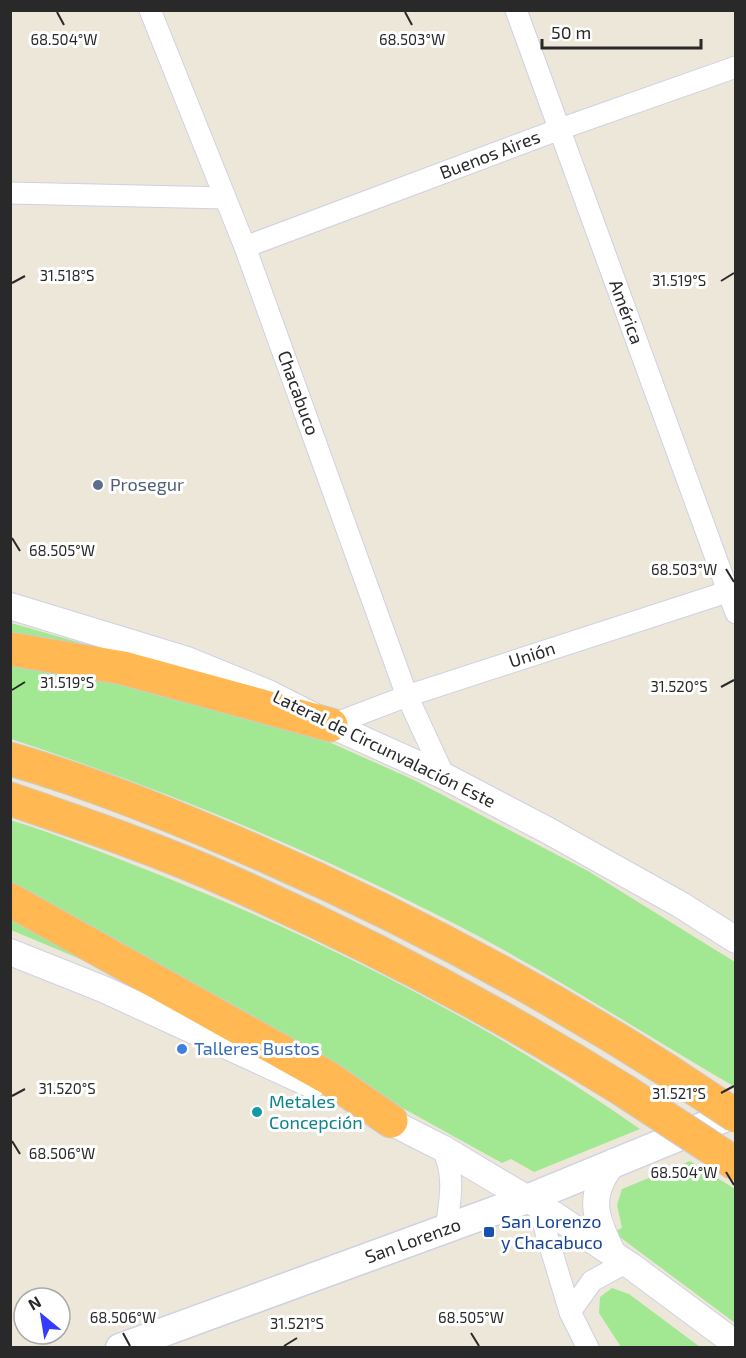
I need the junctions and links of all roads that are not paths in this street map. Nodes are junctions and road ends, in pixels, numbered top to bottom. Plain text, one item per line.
1 (150, 10) edge
2 (516, 10) edge
3 (735, 68) edge
4 (560, 129) junction
5 (10, 193) edge
6 (225, 198) junction
7 (245, 247) junction
8 (731, 590) edge
9 (10, 606) edge
10 (735, 613) edge
11 (10, 649) edge
12 (407, 696) junction
13 (331, 725) junction
14 (10, 759) edge
15 (444, 776) junction
16 (10, 799) edge
17 (10, 900) edge
18 (735, 940) edge
19 (10, 952) edge
20 (735, 1114) edge
21 (391, 1121) junction
22 (442, 1148) junction
23 (614, 1162) junction
24 (735, 1164) edge
25 (533, 1202) junction
26 (446, 1228) junction
27 (619, 1258) junction
28 (570, 1312) junction
29 (735, 1344) edge
30 (120, 1347) edge
31 (588, 1347) edge

1 - 6 street, Chacabuco
2 - 4 street, América
3 - 4 street, Buenos Aires
4 - 7 street, Buenos Aires
4 - 8 street, América
5 - 6 street
6 - 7 street, Chacabuco
7 - 12 street, Chacabuco
8 - 10 street, América
8 - 12 street, Unión
9 - 13 street, Lateral de Circunvalación Este
11 - 13 highway
12 - 13 street, Unión
12 - 15 street, Chacabuco
13 - 15 street, Lateral de Circunvalación Este
14 - 20 highway, bridge
15 - 18 street, Lateral de Circunvalación Este
16 - 24 highway, bridge
17 - 21 highway
19 - 21 street
20 - 23 main road, San Lorenzo
21 - 22 street
22 - 25 street
22 - 26 street
23 - 25 main road, San Lorenzo
23 - 27 street
25 - 26 main road, San Lorenzo
25 - 27 street
25 - 28 street
26 - 30 main road, San Lorenzo
27 - 28 street
27 - 29 street
28 - 31 street

